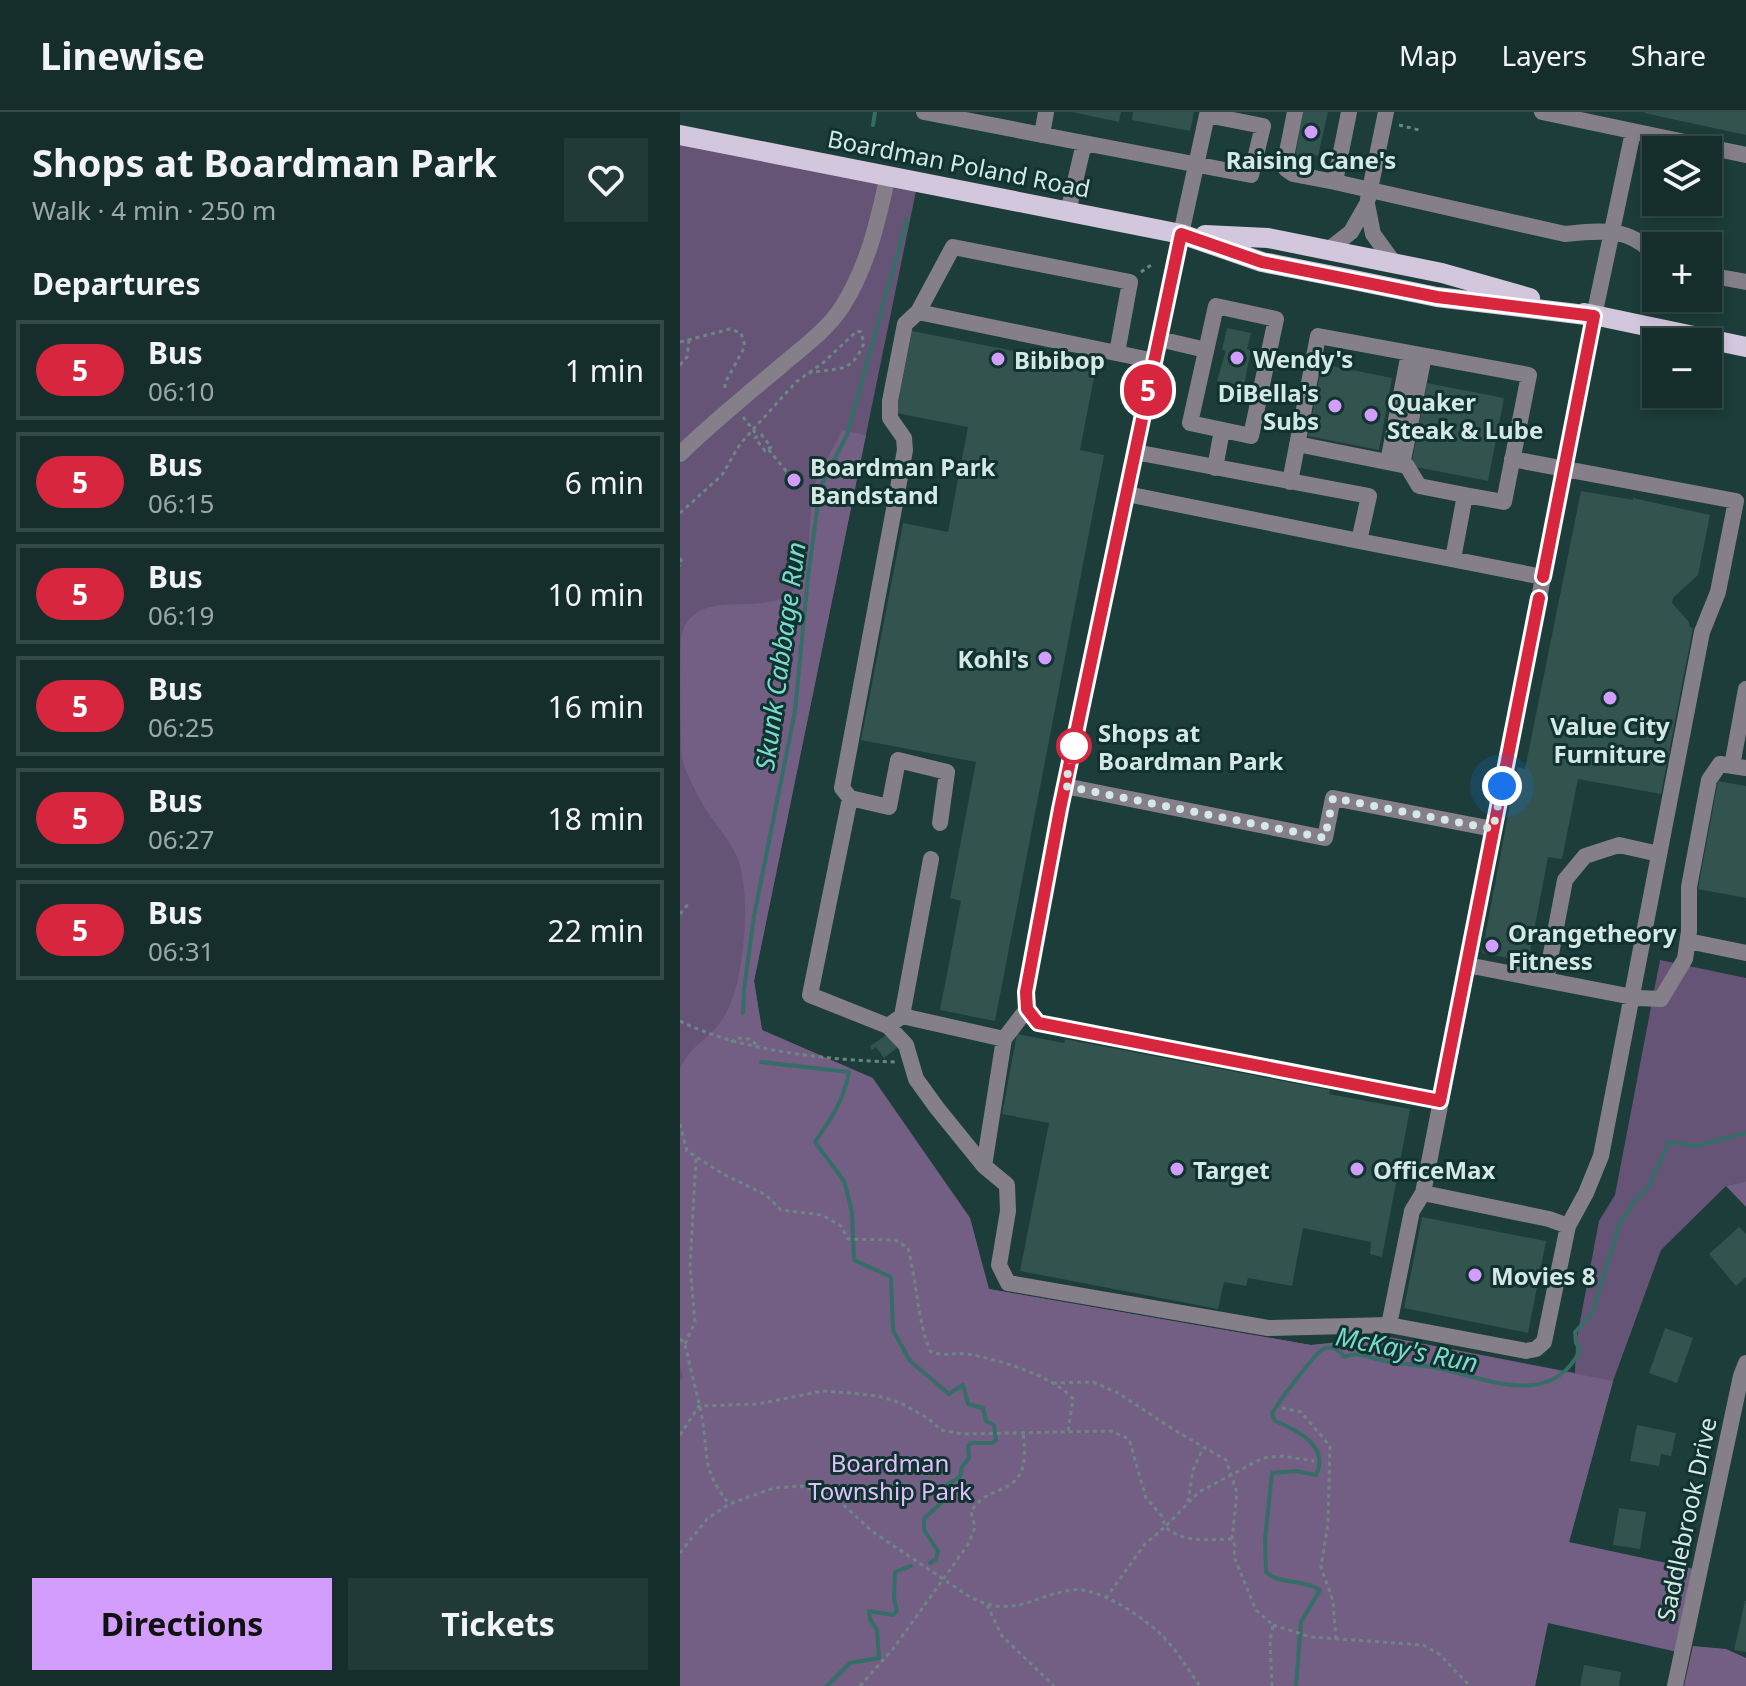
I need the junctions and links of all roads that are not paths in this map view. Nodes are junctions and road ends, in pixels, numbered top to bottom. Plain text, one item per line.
1 (924, 112) edge
2 (1046, 112) edge
3 (1295, 112) edge
4 (1349, 112) edge
5 (1542, 112) edge
6 (1385, 117) edge
7 (1633, 132) junction
8 (680, 135) edge
9 (1042, 135) junction
10 (1084, 143) junction
11 (1746, 155) edge
12 (1196, 163) junction
13 (888, 175) junction
14 (1335, 182) junction
15 (1368, 198) junction
16 (1068, 212) junction
17 (1612, 232) junction
18 (1181, 234) junction
19 (1642, 241) edge
20 (1328, 250) junction
21 (1394, 263) junction
22 (1722, 278) edge
23 (1746, 282) edge
24 (918, 312) junction
25 (1594, 316) junction
26 (1159, 339) junction
27 (1746, 347) edge
28 (1206, 350) junction
29 (1117, 353) junction
30 (1417, 354) junction
31 (1155, 361) junction
32 (1222, 430) junction
33 (1297, 444) junction
34 (1135, 452) junction
35 (680, 454) edge
36 (1512, 459) junction
37 (1395, 464) junction
38 (1215, 468) junction
39 (1564, 469) junction
40 (1290, 482) junction
41 (1127, 494) junction
42 (1465, 495) junction
43 (1359, 541) junction
44 (1453, 559) junction
45 (1543, 577) junction
46 (1746, 689) edge
47 (1739, 767) edge
48 (1065, 786) junction
49 (850, 798) junction
50 (940, 823) dead end
51 (1493, 829) junction
52 (1659, 854) junction
53 (931, 859) dead end
54 (1688, 941) junction
55 (1746, 953) edge
56 (1467, 965) junction
57 (1546, 980) junction
58 (1632, 997) junction
59 (1027, 1009) junction
60 (902, 1016) junction
61 (888, 1026) junction
62 (1004, 1039) junction
63 (1440, 1101) junction
64 (984, 1166) junction
65 (1423, 1193) junction
66 (1568, 1226) junction
67 (1389, 1325) junction
68 (1746, 1363) edge
69 (1675, 1686) edge

1 - 9 street
2 - 9 street
3 - 14 street
4 - 14 street
5 - 7 street
6 - 15 street
7 - 11 street
7 - 17 street
8 - 13 main road, Boardman Poland Road
9 - 10 street
10 - 12 street
10 - 16 street
12 - 12 street
12 - 18 street
13 - 16 main road, Boardman Poland Road
13 - 35 street
14 - 15 street
15 - 17 street
15 - 20 street
15 - 21 street
16 - 18 main road, Boardman Poland Road
17 - 19 street
17 - 25 street
18 - 20 main road, Boardman Poland Road
18 - 25 main road, Boardman Poland Road
18 - 26 street
20 - 21 main road, Boardman Poland Road
21 - 25 main road, Boardman Poland Road
22 - 23 street
24 - 29 street
24 - 29 street
24 - 49 street
25 - 27 main road, Boardman Poland Road
25 - 39 street
26 - 28 street
26 - 31 street
28 - 32 street
28 - 32 street
29 - 31 street
30 - 33 street
30 - 36 street
30 - 37 street
31 - 34 street
32 - 38 street
33 - 37 street
33 - 40 street
34 - 38 street
34 - 41 street
36 - 39 street
36 - 42 street
37 - 42 street
38 - 40 street
39 - 45 street
39 - 52 street
40 - 43 street
41 - 43 street
41 - 48 street
42 - 44 street
43 - 44 street
44 - 45 street
45 - 51 street
46 - 47 street
47 - 54 street
48 - 51 street
48 - 59 street
49 - 50 street
49 - 61 street
51 - 56 street
52 - 57 street
52 - 58 street
53 - 60 street
54 - 55 street
54 - 58 street
56 - 57 street
56 - 63 street
57 - 58 street
58 - 66 street
59 - 62 street
59 - 63 street
60 - 61 street
60 - 62 street
61 - 64 street
62 - 64 street
63 - 65 street
64 - 67 street
65 - 66 street
65 - 67 street
66 - 67 street
68 - 69 street, Saddlebrook Drive

